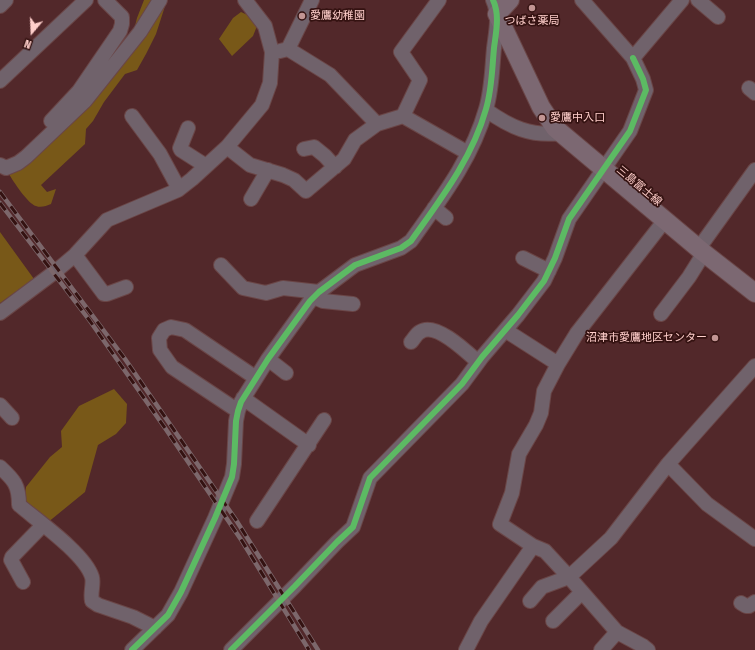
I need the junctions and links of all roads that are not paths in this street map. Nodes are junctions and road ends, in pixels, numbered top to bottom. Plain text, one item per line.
1 (6, 0) edge
2 (86, 0) edge
3 (105, 0) edge
4 (160, 0) edge
5 (246, 0) edge
6 (312, 0) edge
7 (439, 0) edge
8 (582, 0) edge
9 (682, 0) edge
10 (698, 0) edge
11 (495, 3) edge
12 (0, 6) edge
13 (718, 17) dead end
14 (122, 24) junction
15 (140, 32) junction
16 (288, 49) junction
17 (272, 52) junction
18 (633, 58) junction
19 (0, 81) edge
20 (486, 110) junction
21 (132, 116) dead end
22 (403, 116) junction
23 (377, 124) junction
24 (188, 128) dead end
25 (561, 132) junction
26 (226, 147) junction
27 (304, 149) dead end
28 (468, 153) junction
29 (3, 166) edge
30 (206, 166) junction
31 (335, 167) junction
32 (604, 169) junction
33 (268, 170) junction
34 (755, 170) edge
35 (179, 189) junction
36 (251, 199) dead end
37 (434, 208) junction
38 (446, 218) dead end
39 (665, 220) junction
40 (701, 250) junction
41 (75, 255) junction
42 (523, 258) dead end
43 (221, 265) dead end
44 (549, 271) junction
45 (126, 287) dead end
46 (755, 293) edge
47 (317, 295) junction
48 (353, 304) dead end
49 (0, 313) edge
50 (662, 314) dead end
51 (505, 330) junction
52 (411, 342) dead end
53 (268, 359) junction
54 (478, 362) junction
55 (558, 364) junction
56 (755, 366) edge
57 (286, 373) dead end
58 (256, 378) junction
59 (241, 404) junction
60 (0, 405) edge
61 (12, 418) dead end
62 (324, 420) dead end
63 (309, 444) junction
64 (668, 464) junction
65 (0, 467) edge
66 (257, 521) dead end
67 (43, 525) junction
68 (755, 539) edge
69 (533, 546) junction
70 (569, 577) junction
71 (23, 582) dead end
72 (582, 592) junction
73 (530, 601) dead end
74 (553, 621) dead end
75 (155, 628) junction
76 (617, 632) junction
77 (132, 650) edge
78 (231, 650) edge
79 (466, 650) edge
80 (601, 650) edge
81 (648, 650) edge

1 - 12 street
2 - 19 street
3 - 14 street
4 - 15 street
5 - 17 street
6 - 16 street
7 - 22 street
8 - 18 street
9 - 18 street
10 - 13 street
11 - 20 street
11 - 25 main road, 三島富士線
14 - 15 street
14 - 29 street
15 - 29 street
16 - 17 street
16 - 23 street
17 - 26 street
18 - 32 street
20 - 25 street
20 - 28 street
21 - 35 street
22 - 23 street
22 - 28 street
23 - 31 street
24 - 30 street
25 - 32 main road, 三島富士線
26 - 30 street
26 - 33 street
27 - 31 street
28 - 37 street
30 - 35 street
31 - 33 street
32 - 39 main road, 三島富士線
32 - 44 street
33 - 36 street
34 - 40 street
35 - 41 street
37 - 38 street
37 - 47 street
39 - 40 main road, 三島富士線
39 - 55 street
40 - 46 main road, 三島富士線
40 - 50 street
41 - 45 street
41 - 49 street
42 - 44 street
43 - 47 street
44 - 51 street
47 - 48 street
47 - 53 street
51 - 54 street
51 - 55 street
52 - 54 street
53 - 57 street
53 - 58 street
54 - 78 street
55 - 69 street
56 - 64 street
58 - 59 street
58 - 59 street
59 - 63 street
59 - 75 street
60 - 61 street
62 - 63 street
63 - 66 street
64 - 68 street
64 - 70 street
65 - 67 street
67 - 71 street
67 - 75 street
69 - 70 street
69 - 79 street
70 - 72 street
70 - 73 street
72 - 74 street
72 - 76 street
75 - 77 street
76 - 80 street
76 - 81 street

